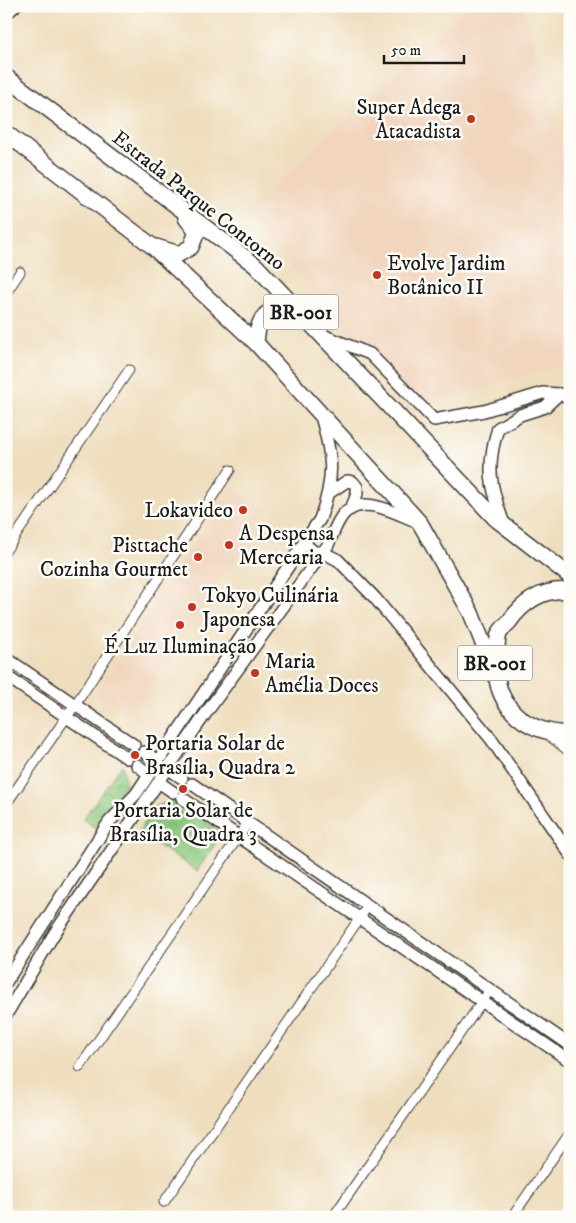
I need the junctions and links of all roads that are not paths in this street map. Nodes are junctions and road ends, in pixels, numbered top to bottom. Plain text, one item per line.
1 (15, 6) edge
2 (6, 14) edge
3 (6, 77) edge
4 (6, 133) edge
5 (178, 208) junction
6 (152, 246) junction
7 (20, 272) dead end
8 (6, 293) edge
9 (304, 314) junction
10 (324, 336) junction
11 (256, 343) junction
12 (128, 370) dead end
13 (564, 396) edge
14 (321, 416) junction
15 (230, 470) dead end
16 (330, 493) junction
17 (351, 509) junction
18 (420, 523) junction
19 (505, 527) junction
20 (304, 543) junction
21 (6, 550) edge
22 (322, 552) junction
23 (570, 576) edge
24 (570, 591) edge
25 (6, 658) edge
26 (494, 670) junction
27 (6, 676) edge
28 (75, 705) junction
29 (67, 717) junction
30 (551, 734) junction
31 (570, 734) edge
32 (570, 749) edge
33 (144, 752) dead end
34 (158, 761) junction
35 (136, 765) dead end
36 (169, 769) junction
37 (150, 774) junction
38 (160, 783) junction
39 (191, 784) junction
40 (182, 798) junction
41 (6, 804) edge
42 (109, 822) junction
43 (248, 823) junction
44 (125, 833) junction
45 (239, 836) junction
46 (570, 854) edge
47 (368, 906) junction
48 (359, 918) junction
49 (6, 982) edge
50 (490, 990) junction
51 (482, 1001) junction
52 (6, 1015) edge
53 (570, 1044) edge
54 (570, 1061) edge
55 (80, 1067) dead end
56 (570, 1133) edge
57 (164, 1202) dead end
58 (333, 1217) edge
59 (512, 1217) edge

1 - 2 street
3 - 5 highway, Estrada Parque Contorno / BR-001
4 - 6 highway, BR-001
5 - 6 highway
5 - 9 highway, Estrada Parque Contorno / BR-001
6 - 11 highway, BR-001
7 - 8 street
9 - 10 highway, Estrada Parque Contorno / BR-001
9 - 11 highway
10 - 13 street
10 - 19 highway, Estrada Parque Contorno / BR-001
11 - 14 highway, BR-001
12 - 21 street
13 - 19 street
14 - 16 street
14 - 18 highway, BR-001
15 - 28 street
16 - 17 street
16 - 20 street
17 - 18 street
17 - 22 street
18 - 26 highway, BR-001
19 - 23 highway, Estrada Parque Contorno / BR-001
20 - 22 street
20 - 34 street
22 - 36 street
22 - 46 street
24 - 26 highway, BR-001
25 - 28 street
26 - 30 highway, BR-001
27 - 29 street
28 - 29 street
28 - 29 street
29 - 41 street
30 - 31 highway, BR-001
30 - 32 main road
33 - 34 street
34 - 37 street
35 - 37 street
36 - 38 street
36 - 39 street
37 - 42 street
38 - 40 street
38 - 44 street
39 - 40 street
39 - 43 street
40 - 45 street
42 - 44 street
42 - 49 street
43 - 45 street
43 - 47 street
44 - 52 street
45 - 48 street
45 - 55 street
47 - 48 street
47 - 50 street
48 - 51 street
48 - 57 street
50 - 51 street
50 - 53 street
51 - 54 street
51 - 58 street
56 - 59 street

